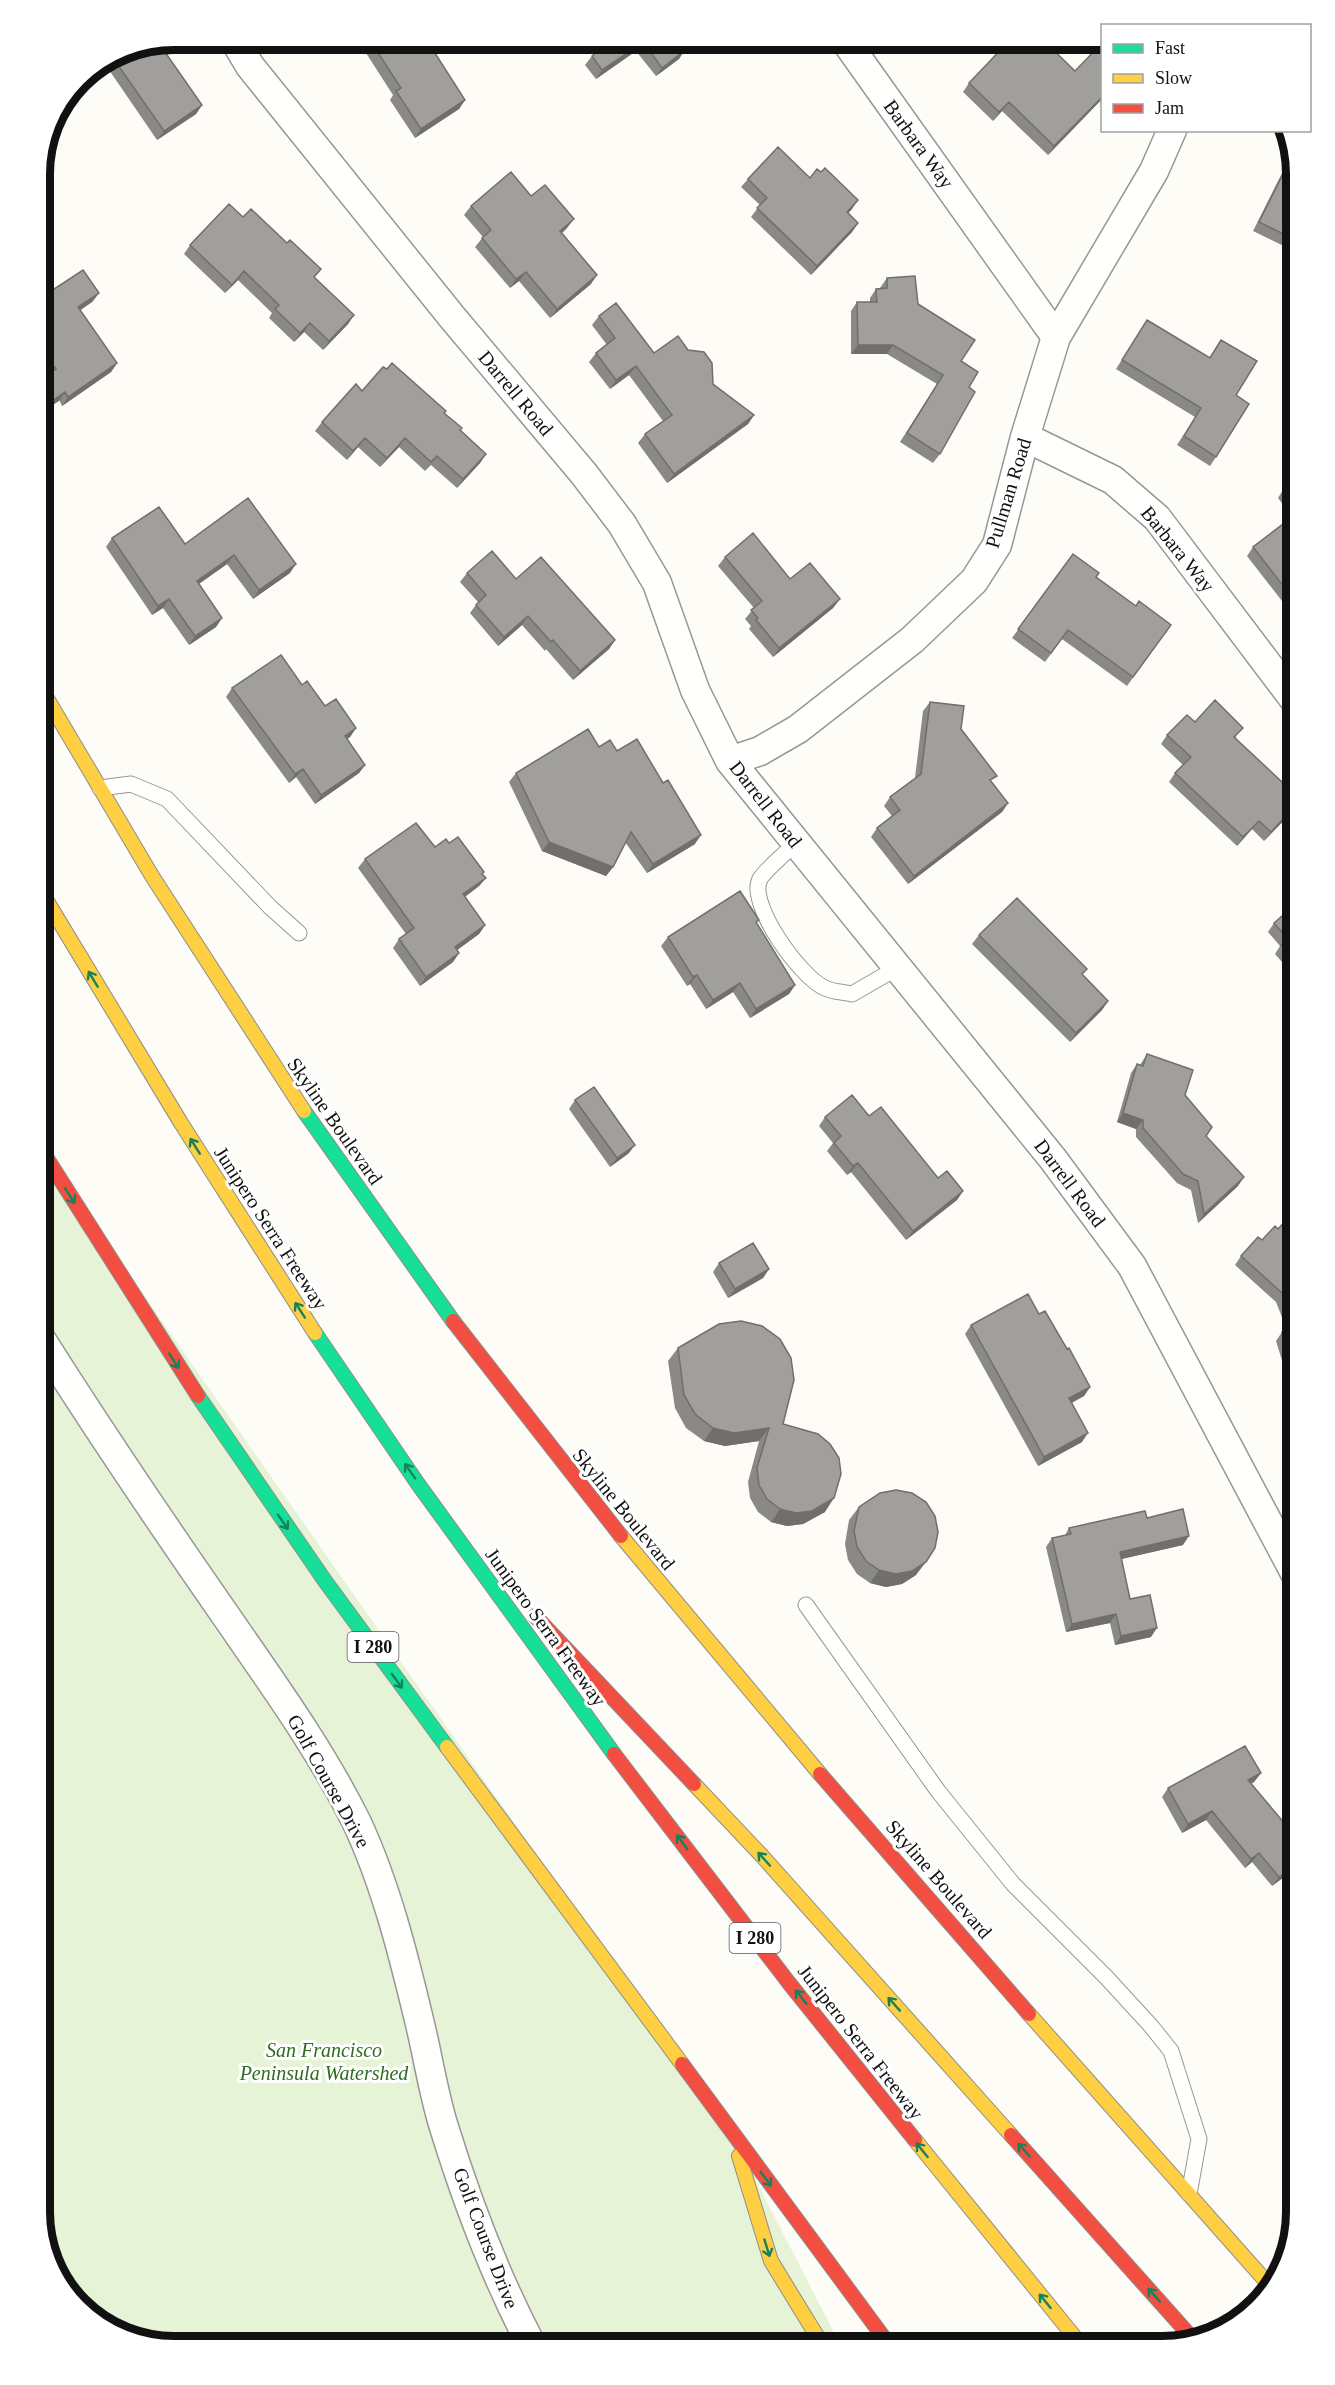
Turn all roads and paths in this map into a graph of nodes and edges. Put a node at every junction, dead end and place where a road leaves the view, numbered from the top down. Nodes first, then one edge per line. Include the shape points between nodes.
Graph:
1 (241, 50) edge
2 (852, 50) edge
3 (1171, 132) edge
4 (1056, 337) junction
5 (1025, 437) junction
6 (1286, 689) edge
7 (50, 704) edge
8 (730, 761) junction
9 (100, 788) junction
10 (796, 843) junction
11 (50, 906) edge
12 (299, 933) dead end
13 (897, 968) junction
14 (50, 1163) edge
15 (50, 1354) edge
16 (444, 1519) junction
17 (1286, 1556) edge
18 (806, 1605) dead end
19 (731, 2132) junction
20 (1189, 2194) junction
21 (1265, 2280) edge
22 (1187, 2333) edge
23 (527, 2335) edge
24 (817, 2336) edge
25 (882, 2336) edge
26 (1074, 2336) edge

1 - 8 street, Darrell Road via 622,524 657,583 695,690
2 - 4 street, Barbara Way
3 - 4 street, Pullman Road via 1154,171
4 - 5 street, Pullman Road
5 - 6 street, Barbara Way via 1113,480 1157,518
5 - 8 street, Pullman Road via 997,545 974,581 912,640 798,729 760,751
7 - 9 main road, Skyline Boulevard
8 - 10 street, Darrell Road
9 - 12 lane via 131,784 168,799
9 - 20 main road, Skyline Boulevard via 265,1054 448,1316 527,1419 692,1625
10 - 13 street, Darrell Road
10 - 13 lane via 761,878 757,890 766,919 801,971 824,988 852,994
16 -> 11 main road, Junipero Serra Freeway / I 280 via 250,1233
13 - 17 street, Darrell Road via 1053,1159 1132,1266
14 -> 19 main road, I 280 via 182,1373 325,1581
15 - 23 street, Golf Course Drive via 105,1441 286,1705 356,1823 384,1893 443,2122 477,2221
22 -> 16 main road via 763,1857
26 -> 16 main road, Junipero Serra Freeway / I 280 via 720,1893
18 - 20 lane via 938,1791 1013,1884 1106,1977 1171,2051 1199,2139
19 -> 24 main road via 771,2261
19 -> 25 main road, I 280
20 - 21 main road, Skyline Boulevard

